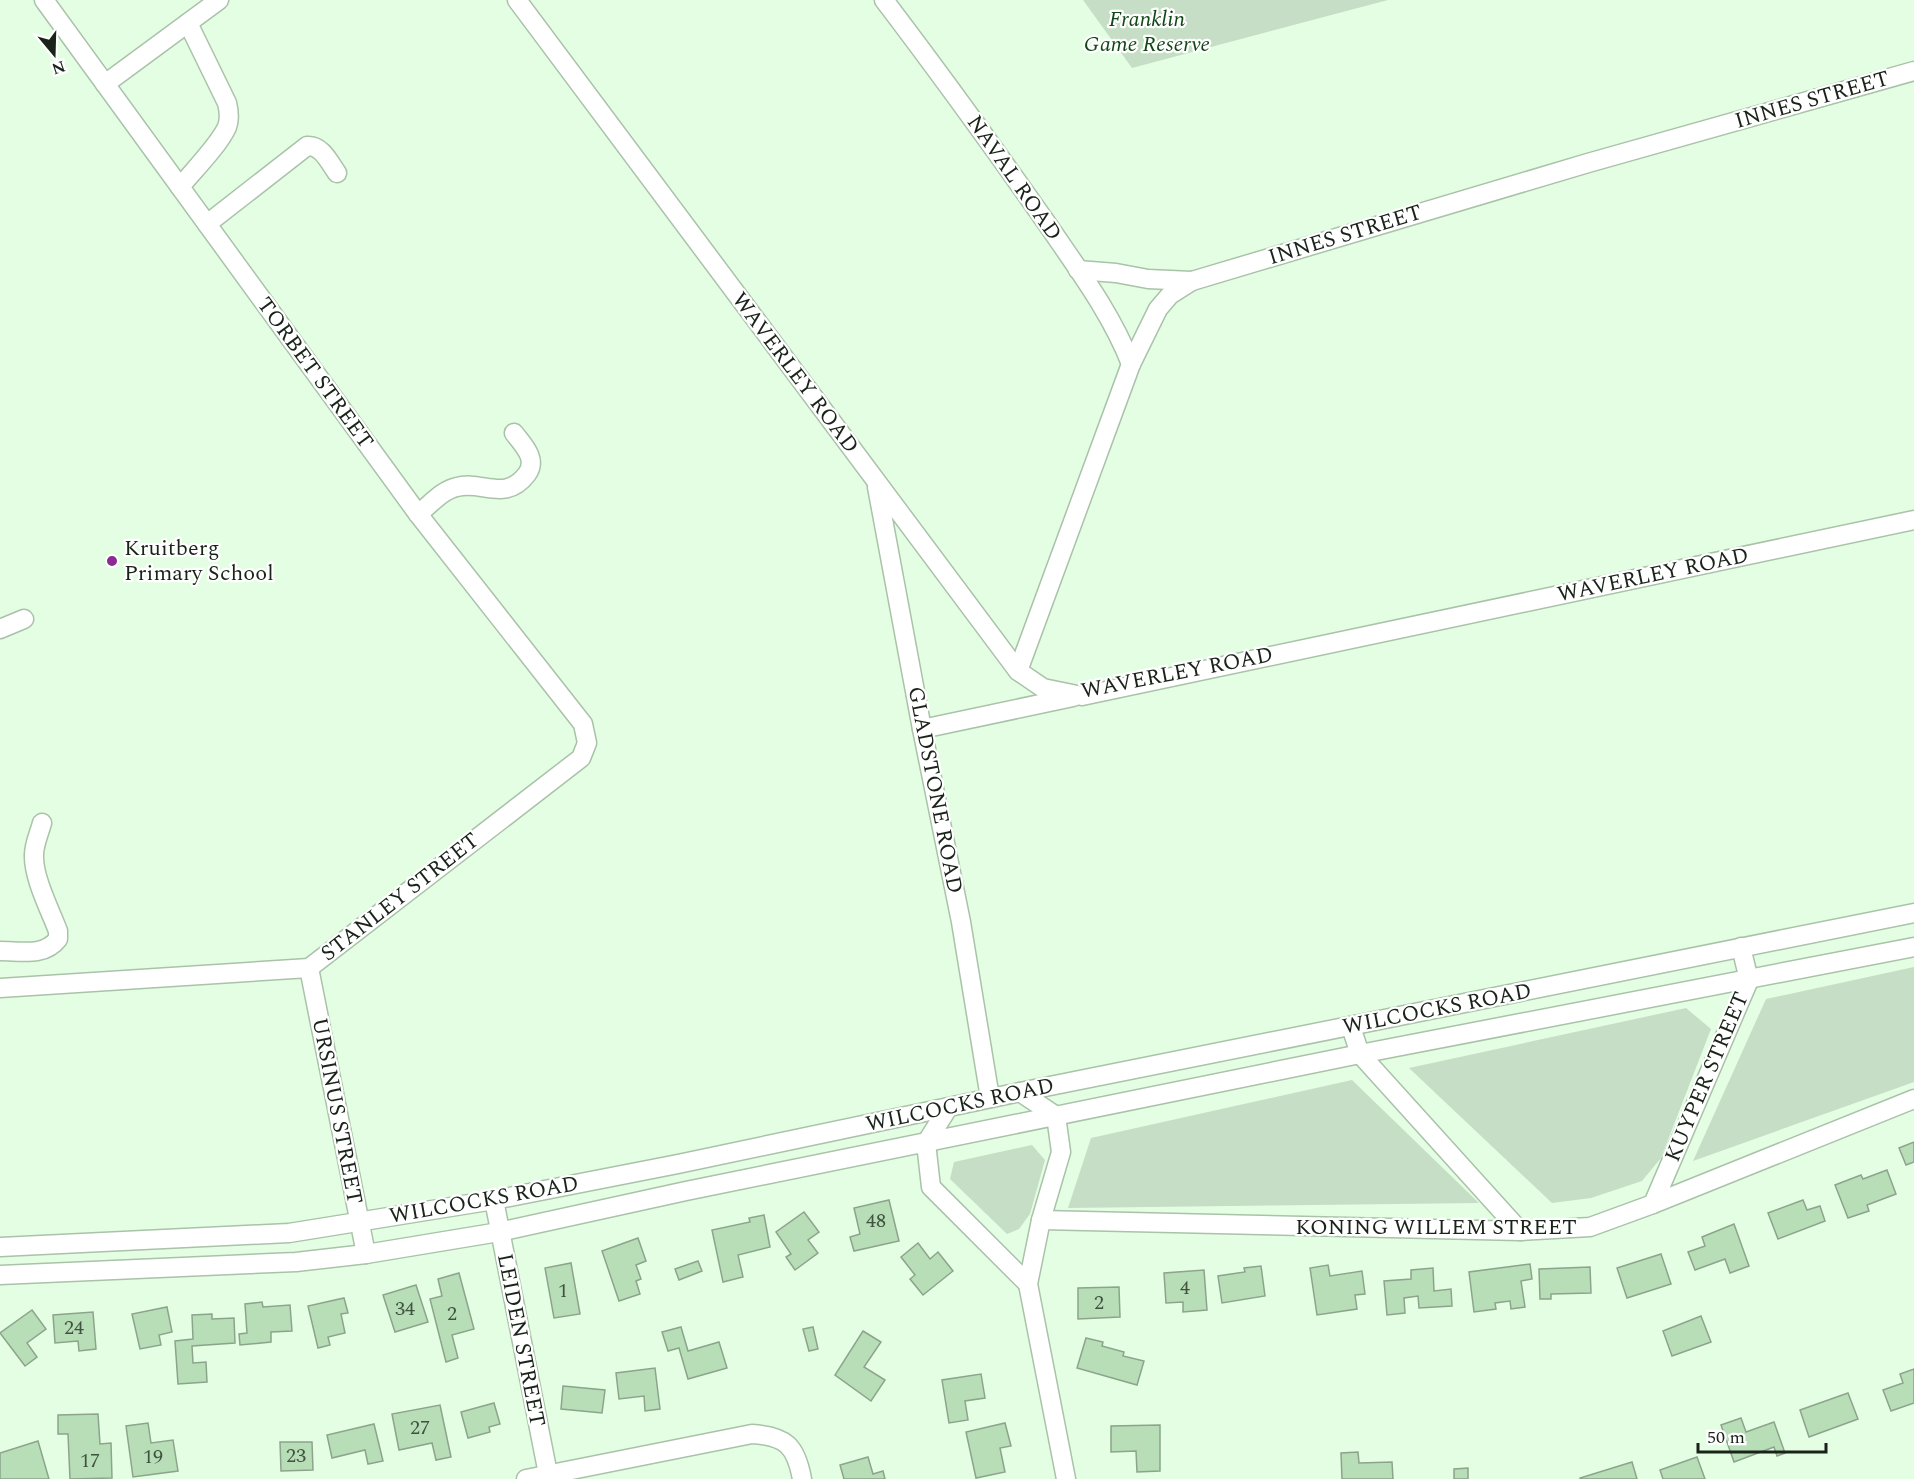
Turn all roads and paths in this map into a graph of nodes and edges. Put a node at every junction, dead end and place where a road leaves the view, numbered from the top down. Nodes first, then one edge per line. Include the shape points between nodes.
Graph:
1 (44, 0) edge
2 (219, 0) edge
3 (516, 0) edge
4 (884, 0) edge
5 (188, 23) junction
6 (1914, 71) edge
7 (105, 84) junction
8 (337, 173) dead end
9 (180, 187) junction
10 (207, 224) junction
11 (1078, 270) junction
12 (1192, 281) junction
13 (1131, 364) junction
14 (514, 433) dead end
15 (876, 482) junction
16 (418, 514) junction
17 (1914, 520) edge
18 (24, 619) dead end
19 (0, 628) edge
20 (1018, 671) junction
21 (1082, 696) junction
22 (922, 729) junction
23 (587, 743) joint
24 (42, 823) dead end
25 (1914, 913) edge
26 (1741, 947) junction
27 (1914, 947) edge
28 (0, 951) edge
29 (309, 968) junction
30 (1749, 980) junction
31 (0, 988) edge
32 (1351, 1027) junction
33 (1360, 1054) junction
34 (1020, 1092) junction
35 (990, 1098) junction
36 (1914, 1099) edge
37 (948, 1108) junction
38 (1056, 1116) junction
39 (926, 1143) junction
40 (678, 1164) junction
41 (686, 1191) junction
42 (494, 1200) junction
43 (1653, 1204) junction
44 (1041, 1220) junction
45 (359, 1222) junction
46 (500, 1232) junction
47 (1520, 1232) junction
48 (31, 1246) junction
49 (0, 1247) edge
50 (366, 1254) junction
51 (32, 1274) junction
52 (0, 1275) edge
53 (1028, 1284) junction
54 (549, 1477) edge
55 (526, 1479) edge
56 (802, 1479) edge
57 (1066, 1479) edge

1 - 7 street, TORBET STREET
2 - 5 street
3 - 15 street, WAVERLEY ROAD
4 - 11 street, NAVAL ROAD via 994,147
5 - 7 street
5 - 9 street via 229,113 219,139
6 - 12 street, INNES STREET
7 - 9 street, TORBET STREET
8 - 10 street via 320,149 307,146
9 - 10 street, TORBET STREET
10 - 16 street, TORBET STREET
11 - 12 street
11 - 13 street, NAVAL ROAD via 1105,310
12 - 13 street, INNES STREET via 1170,295 1158,309
13 - 20 street, INNES STREET
14 - 16 street via 531,460 525,477 502,489 456,487
15 - 20 street, WAVERLEY ROAD
15 - 22 street, GLADSTONE ROAD
16 - 23 street, TORBET STREET via 583,724
17 - 21 street, WAVERLEY ROAD
18 - 19 street
20 - 21 street, WAVERLEY ROAD via 1042,688
21 - 22 street
22 - 35 street, GLADSTONE ROAD via 961,922
23 - 29 street, STANLEY STREET via 581,758
24 - 28 street via 35,844 36,872 58,939 46,950
25 - 26 street, WILCOCKS ROAD
26 - 30 street, KUYPER STREET
26 - 32 street, WILCOCKS ROAD
27 - 30 street, WILCOCKS ROAD
29 - 31 street, STANLEY STREET
29 - 45 street, URSINUS STREET
30 - 33 street, WILCOCKS ROAD
30 - 43 street, KUYPER STREET
32 - 33 street
32 - 34 street, WILCOCKS ROAD
33 - 38 street, WILCOCKS ROAD
33 - 47 street
34 - 35 street, WILCOCKS ROAD
34 - 38 street
35 - 37 street, WILCOCKS ROAD
36 - 43 street, KONING WILLEM STREET
37 - 39 street
37 - 40 street, WILCOCKS ROAD
38 - 39 street, WILCOCKS ROAD
38 - 44 street via 1061,1152
39 - 41 street, WILCOCKS ROAD
39 - 53 street via 931,1187
40 - 41 street
40 - 42 street, WILCOCKS ROAD
41 - 46 street, WILCOCKS ROAD
42 - 45 street, WILCOCKS ROAD
42 - 46 street, LEIDEN STREET
43 - 47 street, KONING WILLEM STREET via 1590,1227
44 - 47 street, KONING WILLEM STREET
44 - 53 street
45 - 48 street, WILCOCKS ROAD via 289,1233
45 - 50 street, URSINUS STREET
46 - 50 street, WILCOCKS ROAD
46 - 54 street, LEIDEN STREET
48 - 49 street, WILCOCKS ROAD
48 - 51 street
50 - 51 street, WILCOCKS ROAD via 296,1262
51 - 52 street, WILCOCKS ROAD
53 - 57 street
54 - 55 street
54 - 56 street via 752,1434 782,1439 796,1455

